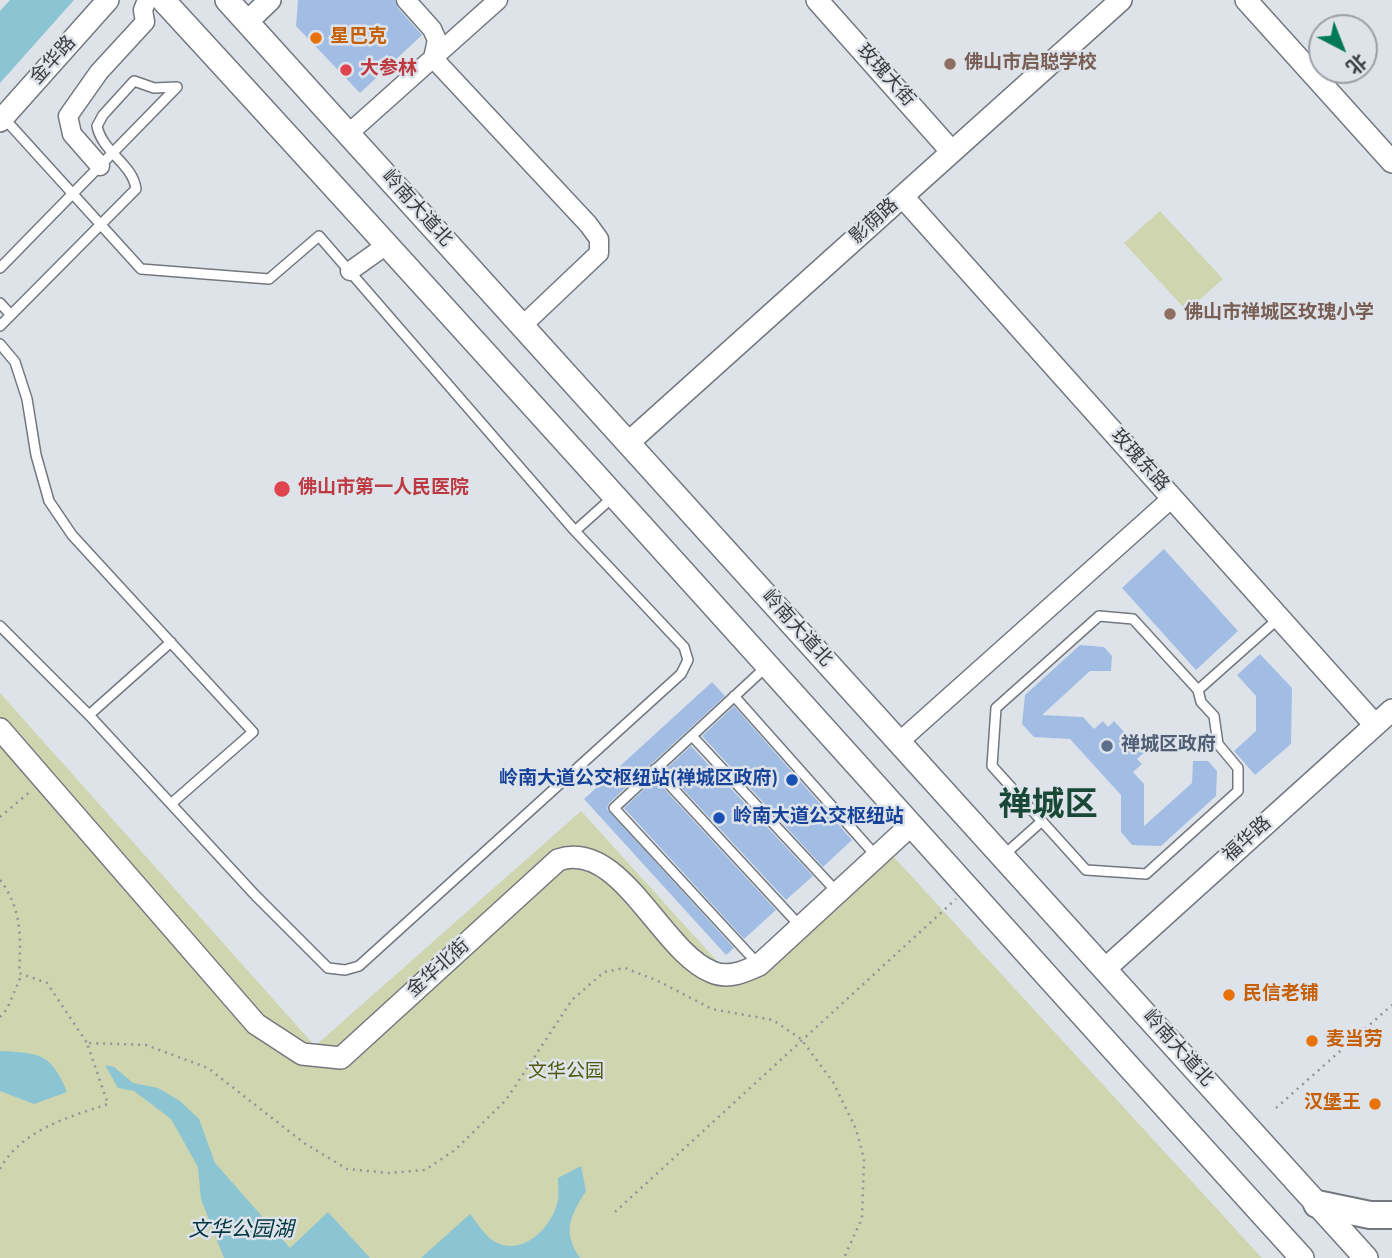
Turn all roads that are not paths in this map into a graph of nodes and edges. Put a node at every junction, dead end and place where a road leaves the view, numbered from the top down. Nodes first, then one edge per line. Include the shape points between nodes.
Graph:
1 (108, 0) edge
2 (147, 0) edge
3 (163, 0) edge
4 (227, 0) edge
5 (270, 0) edge
6 (405, 0) edge
7 (498, 0) edge
8 (817, 0) edge
9 (1121, 0) edge
10 (1246, 0) edge
11 (247, 22) junction
12 (433, 58) junction
13 (2, 119) edge
14 (348, 134) junction
15 (952, 152) junction
16 (106, 160) junction
17 (1392, 162) edge
18 (73, 194) junction
19 (903, 197) junction
20 (101, 224) junction
21 (388, 244) junction
22 (0, 268) edge
23 (350, 271) junction
24 (0, 303) edge
25 (11, 315) junction
26 (0, 326) edge
27 (522, 326) junction
28 (0, 344) edge
29 (628, 443) junction
30 (614, 496) junction
31 (1172, 498) junction
32 (575, 531) junction
33 (1279, 618) junction
34 (0, 626) edge
35 (171, 642) junction
36 (767, 666) junction
37 (1198, 690) junction
38 (734, 696) junction
39 (1392, 710) edge
40 (89, 715) junction
41 (1375, 725) junction
42 (0, 729) edge
43 (692, 736) junction
44 (899, 742) junction
45 (655, 769) junction
46 (172, 803) junction
47 (1042, 821) junction
48 (910, 826) junction
49 (1002, 856) junction
50 (877, 857) junction
51 (838, 893) junction
52 (801, 927) junction
53 (759, 965) junction
54 (1105, 970) junction
55 (1317, 1204) junction
56 (1392, 1215) edge
57 (1302, 1258) edge
58 (1366, 1258) edge

1 - 13 street, 金华路
2 - 16 street via 145,22 99,72 68,116 72,134
3 - 21 main road
4 - 11 main road, 岭南大道北
5 - 11 street
6 - 12 street via 432,29 437,40
7 - 12 street
8 - 15 street, 玫瑰大街
9 - 15 street, 影荫路
10 - 17 street
11 - 14 main road, 岭南大道北
12 - 14 street
12 - 27 street via 599,239 599,253
13 - 18 lane
14 - 27 main road, 岭南大道北
15 - 19 street, 影荫路
16 - 16 lane via 97,126 134,81 154,88 177,87
16 - 18 lane
16 - 20 lane via 135,178 136,189
18 - 20 lane
18 - 22 lane
19 - 29 street, 影荫路
19 - 31 street, 玫瑰东路
20 - 23 lane via 141,269 269,279 319,236
20 - 25 lane
21 - 23 street
21 - 30 main road
23 - 32 lane
24 - 25 lane
25 - 26 lane
27 - 29 main road, 岭南大道北
28 - 35 lane via 15,362 27,399 49,501 72,534
29 - 44 main road, 岭南大道北
30 - 32 lane
30 - 36 main road
31 - 33 street, 玫瑰东路
31 - 44 street
32 - 46 lane via 684,647 688,660 681,674 359,966 328,968
33 - 37 lane
33 - 41 street, 玫瑰东路
34 - 40 lane
35 - 40 lane
35 - 46 lane via 253,732
36 - 38 lane
36 - 48 main road
37 - 47 lane via 1201,702 1214,716 1218,744 1238,768 1238,791 1146,874 1086,870
37 - 47 lane via 1133,619 1099,616 996,708 992,766
38 - 43 lane
38 - 50 lane
39 - 41 street, 福华路
40 - 46 lane
41 - 54 street, 福华路
42 - 53 street, 金华北街 via 256,1024 302,1054 341,1058 558,860 571,855 598,862 613,874 687,955 713,973 741,973
43 - 45 lane
43 - 51 lane
44 - 49 main road, 岭南大道北
45 - 52 lane
45 - 53 lane via 614,808
47 - 49 lane
48 - 50 street, 金华北街
48 - 57 main road
49 - 54 main road, 岭南大道北
50 - 51 street, 金华北街
51 - 52 street, 金华北街
52 - 53 street, 金华北街
54 - 55 main road, 岭南大道北
55 - 56 main road
55 - 58 main road, 岭南大道北

